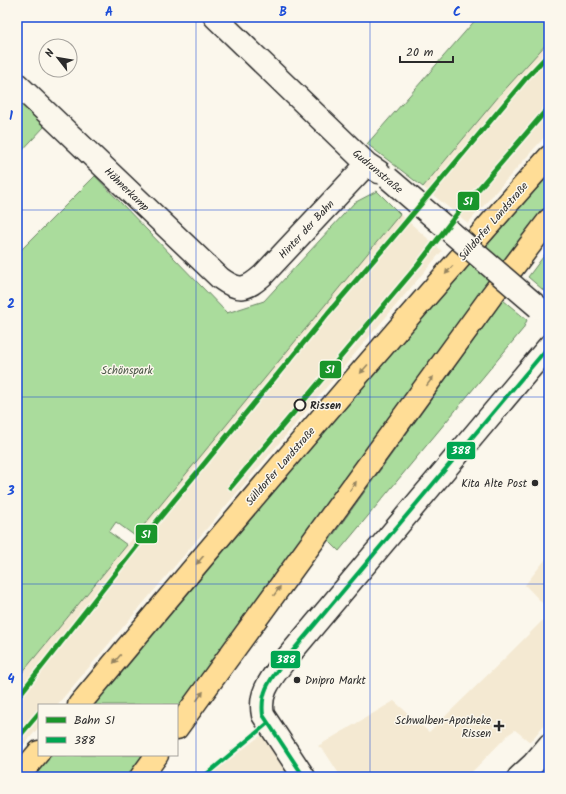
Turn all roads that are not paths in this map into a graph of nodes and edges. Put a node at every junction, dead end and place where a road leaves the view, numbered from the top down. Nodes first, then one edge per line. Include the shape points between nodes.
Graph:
1 (215, 17) edge
2 (17, 84) edge
3 (549, 157) edge
4 (367, 164) junction
5 (549, 220) edge
6 (241, 288) joint
7 (544, 311) edge
8 (549, 346) edge
9 (80, 704) edge
10 (178, 727) edge
11 (549, 745) edge
12 (38, 753) edge
13 (156, 756) edge
14 (18, 777) edge
15 (141, 777) edge
16 (304, 777) edge
17 (519, 777) edge

1 - 4 street, Gudrunstraße
2 - 6 street, Höhnerkamp via 220,278 230,285
3 -> 9 highway, Sülldorfer Landstraße via 225,530
4 - 6 street, Hinter der Bahn via 263,275 245,288
4 - 7 street, Gudrunstraße, bridge via 388,178
10 -> 5 highway
8 - 16 street via 285,660 266,686 262,697 263,715
11 - 17 street
12 - 14 highway
13 - 15 highway

